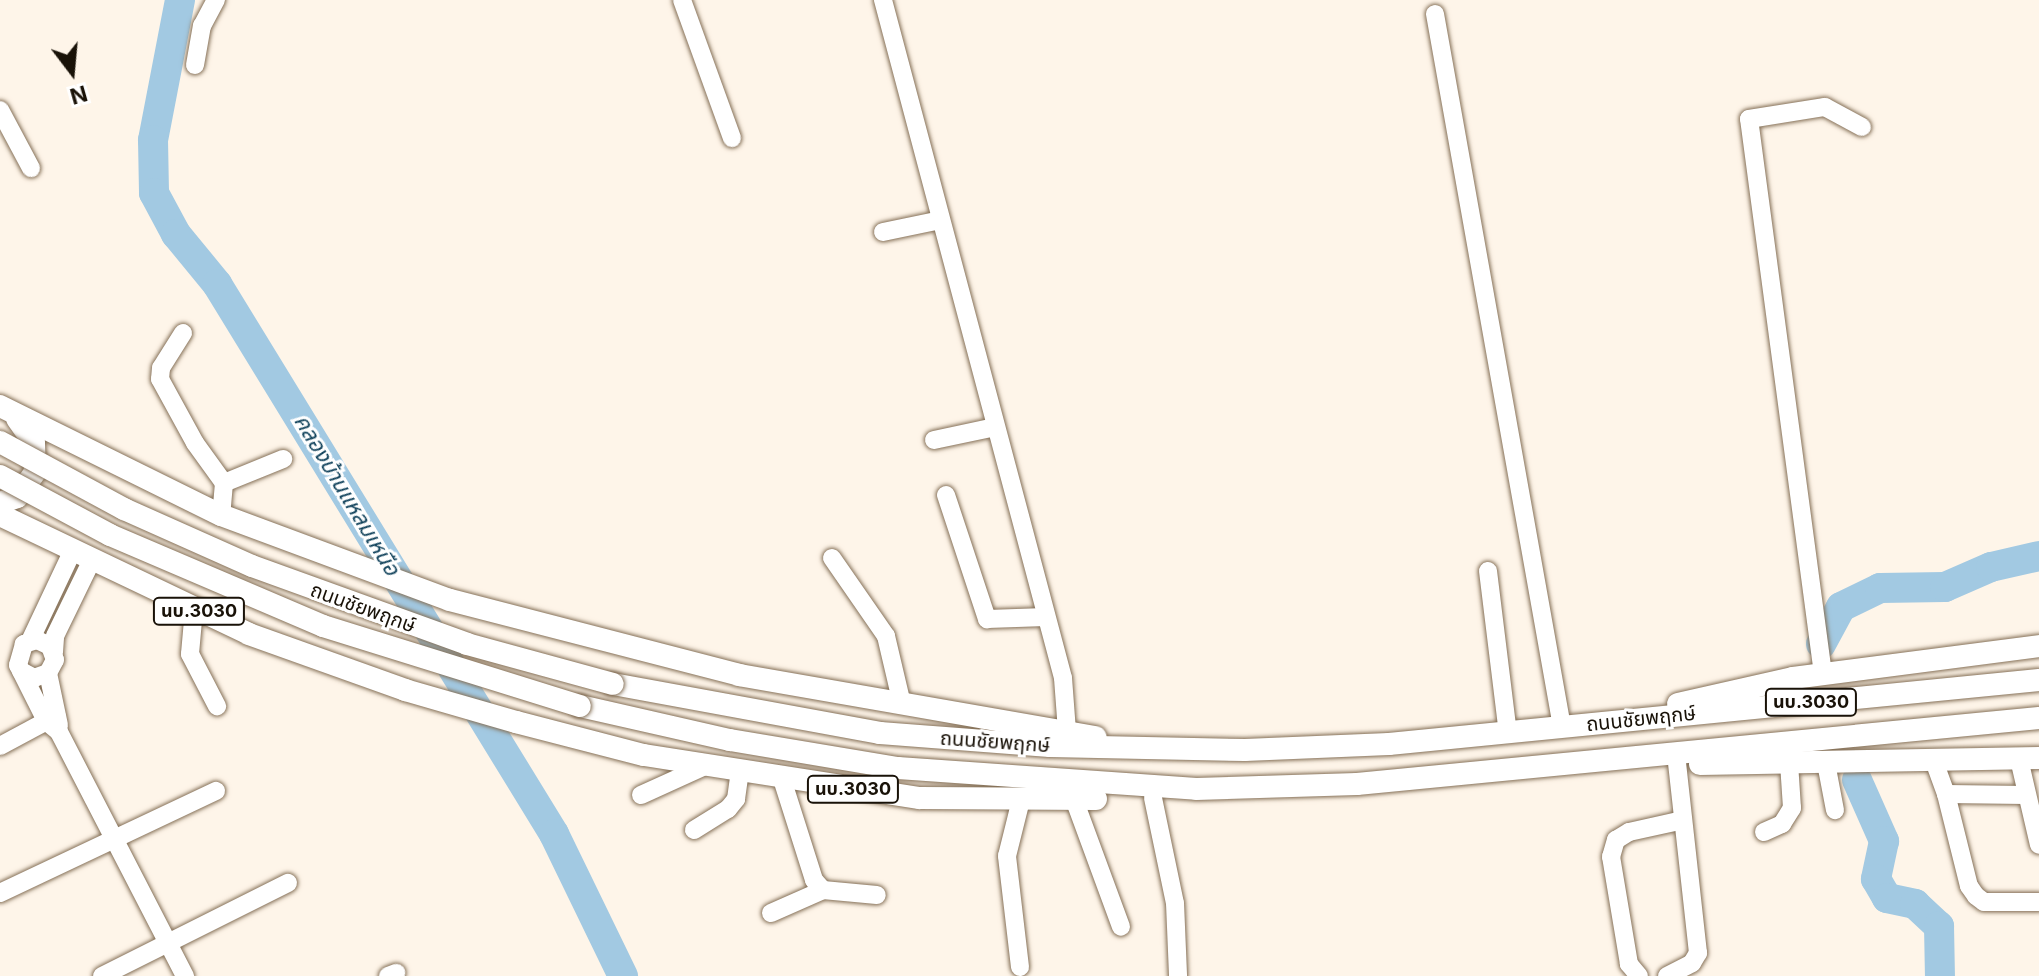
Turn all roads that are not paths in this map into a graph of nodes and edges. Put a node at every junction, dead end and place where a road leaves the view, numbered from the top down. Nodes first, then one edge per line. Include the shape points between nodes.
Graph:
1 (216, 0) edge
2 (682, 0) edge
3 (883, 0) edge
4 (1435, 14) dead end
5 (195, 65) dead end
6 (0, 110) edge
7 (1862, 127) dead end
8 (732, 138) dead end
9 (31, 168) dead end
10 (941, 220) junction
11 (883, 232) dead end
12 (183, 333) dead end
13 (0, 406) edge
14 (995, 427) junction
15 (934, 440) dead end
16 (0, 442) edge
17 (283, 459) dead end
18 (0, 476) edge
19 (224, 483) junction
20 (946, 495) dead end
21 (0, 503) edge
22 (0, 515) edge
23 (221, 515) junction
24 (81, 557) junction
25 (832, 558) dead end
26 (1488, 571) dead end
27 (194, 609) junction
28 (1046, 617) junction
29 (30, 641) junction
30 (2039, 646) edge
31 (54, 652) junction
32 (21, 671) junction
33 (48, 673) junction
34 (1823, 674) junction
35 (2039, 680) edge
36 (905, 704) junction
37 (217, 706) dead end
38 (2039, 718) edge
39 (55, 723) junction
40 (1573, 726) junction
41 (1067, 731) junction
42 (1508, 733) junction
43 (0, 746) edge
44 (1152, 749) junction
45 (2029, 758) edge
46 (1934, 761) junction
47 (1588, 762) junction
48 (1789, 763) junction
49 (1826, 763) junction
50 (1677, 764) junction
51 (705, 766) junction
52 (740, 772) junction
53 (782, 779) junction
54 (1196, 789) junction
55 (216, 791) dead end
56 (1946, 794) junction
57 (641, 795) dead end
58 (2026, 795) junction
59 (1153, 798) junction
60 (1074, 799) junction
61 (1021, 800) junction
62 (1835, 810) dead end
63 (1683, 820) junction
64 (694, 830) dead end
65 (1764, 832) dead end
66 (111, 838) junction
67 (2039, 845) edge
68 (288, 883) dead end
69 (823, 890) junction
70 (0, 893) edge
71 (877, 895) dead end
72 (2039, 902) edge
73 (771, 913) dead end
74 (1121, 927) dead end
75 (167, 943) junction
76 (1020, 967) dead end
77 (102, 976) edge
78 (185, 976) edge
79 (1178, 976) edge
80 (1639, 976) edge
81 (1667, 976) edge

1 - 5 street via 202,26
2 - 8 street
3 - 10 street
4 - 40 street
6 - 9 street
7 - 34 street via 1825,107 1749,119
10 - 11 street
10 - 14 street
12 - 19 street via 161,368 160,379
13 - 21 main road via 27,430 36,456 29,483 17,497
13 - 23 main road, ถนนชัยพฤกษ์
14 - 15 street
14 - 28 street
16 - 44 main road, ถนนชัยพฤกษ์ / นบ.3030, bridge via 124,509 266,572 467,644 613,684 880,733
17 - 19 street
18 - 54 main road, ถนนชัยพฤกษ์ / นบ.3030, bridge via 110,535 309,621 406,656 580,706 730,740 898,768
19 - 23 street
20 - 28 street via 987,619
22 - 24 main road, ถนนชัยพฤกษ์ / นบ.3030
23 - 36 main road, ถนนชัยพฤกษ์ via 438,595 576,636 739,675
24 - 27 main road, ถนนชัยพฤกษ์ / นบ.3030
24 - 29 street
24 - 31 street
25 - 36 street via 886,636
26 - 42 street
27 - 37 street via 190,654
27 - 51 main road, ถนนชัยพฤกษ์ / นบ.3030 via 405,690
28 - 41 street via 1063,678
29 - 31 street via 44,641
29 - 32 street via 19,650
30 - 34 main road
31 - 33 street
32 - 33 street via 34,678
32 - 39 street
33 - 39 street
34 - 40 main road
35 - 40 main road, ถนนชัยพฤกษ์ / นบ.3030
36 - 41 main road, ถนนชัยพฤกษ์
38 - 47 main road, ถนนชัยพฤกษ์ / นบ.3030
39 - 43 street
39 - 66 street
40 - 42 main road, ถนนชัยพฤกษ์ / นบ.3030
41 - 44 main road, ถนนชัยพฤกษ์
42 - 44 main road, ถนนชัยพฤกษ์ / นบ.3030 via 1313,748
45 - 46 main road
45 - 58 street
46 - 49 main road
46 - 56 street
47 - 50 main road
47 - 54 main road, ถนนชัยพฤกษ์ / นบ.3030 via 1357,784
48 - 49 main road
48 - 50 main road
48 - 65 street via 1792,808 1782,824
49 - 62 street
50 - 63 street
51 - 52 main road, ถนนชัยพฤกษ์ / นบ.3030
51 - 57 street
52 - 53 main road, ถนนชัยพฤกษ์ / นบ.3030
52 - 64 street via 736,799
53 - 61 main road, ถนนชัยพฤกษ์ / นบ.3030 via 920,798
53 - 69 street via 802,850
54 - 59 main road, ถนนชัยพฤกษ์ / นบ.3030
55 - 66 street
56 - 58 street
56 - 72 street via 1976,896 1984,902
58 - 67 street
59 - 60 main road, ถนนชัยพฤกษ์ / นบ.3030
59 - 79 street via 1175,903
60 - 61 main road, ถนนชัยพฤกษ์ / นบ.3030
60 - 74 street
61 - 76 street via 1007,856
63 - 80 street via 1629,832 1616,840 1611,857 1629,964
63 - 81 street via 1698,953 1692,963
66 - 70 street
66 - 75 street
68 - 75 street
69 - 71 street
69 - 73 street
75 - 77 street
75 - 78 street

